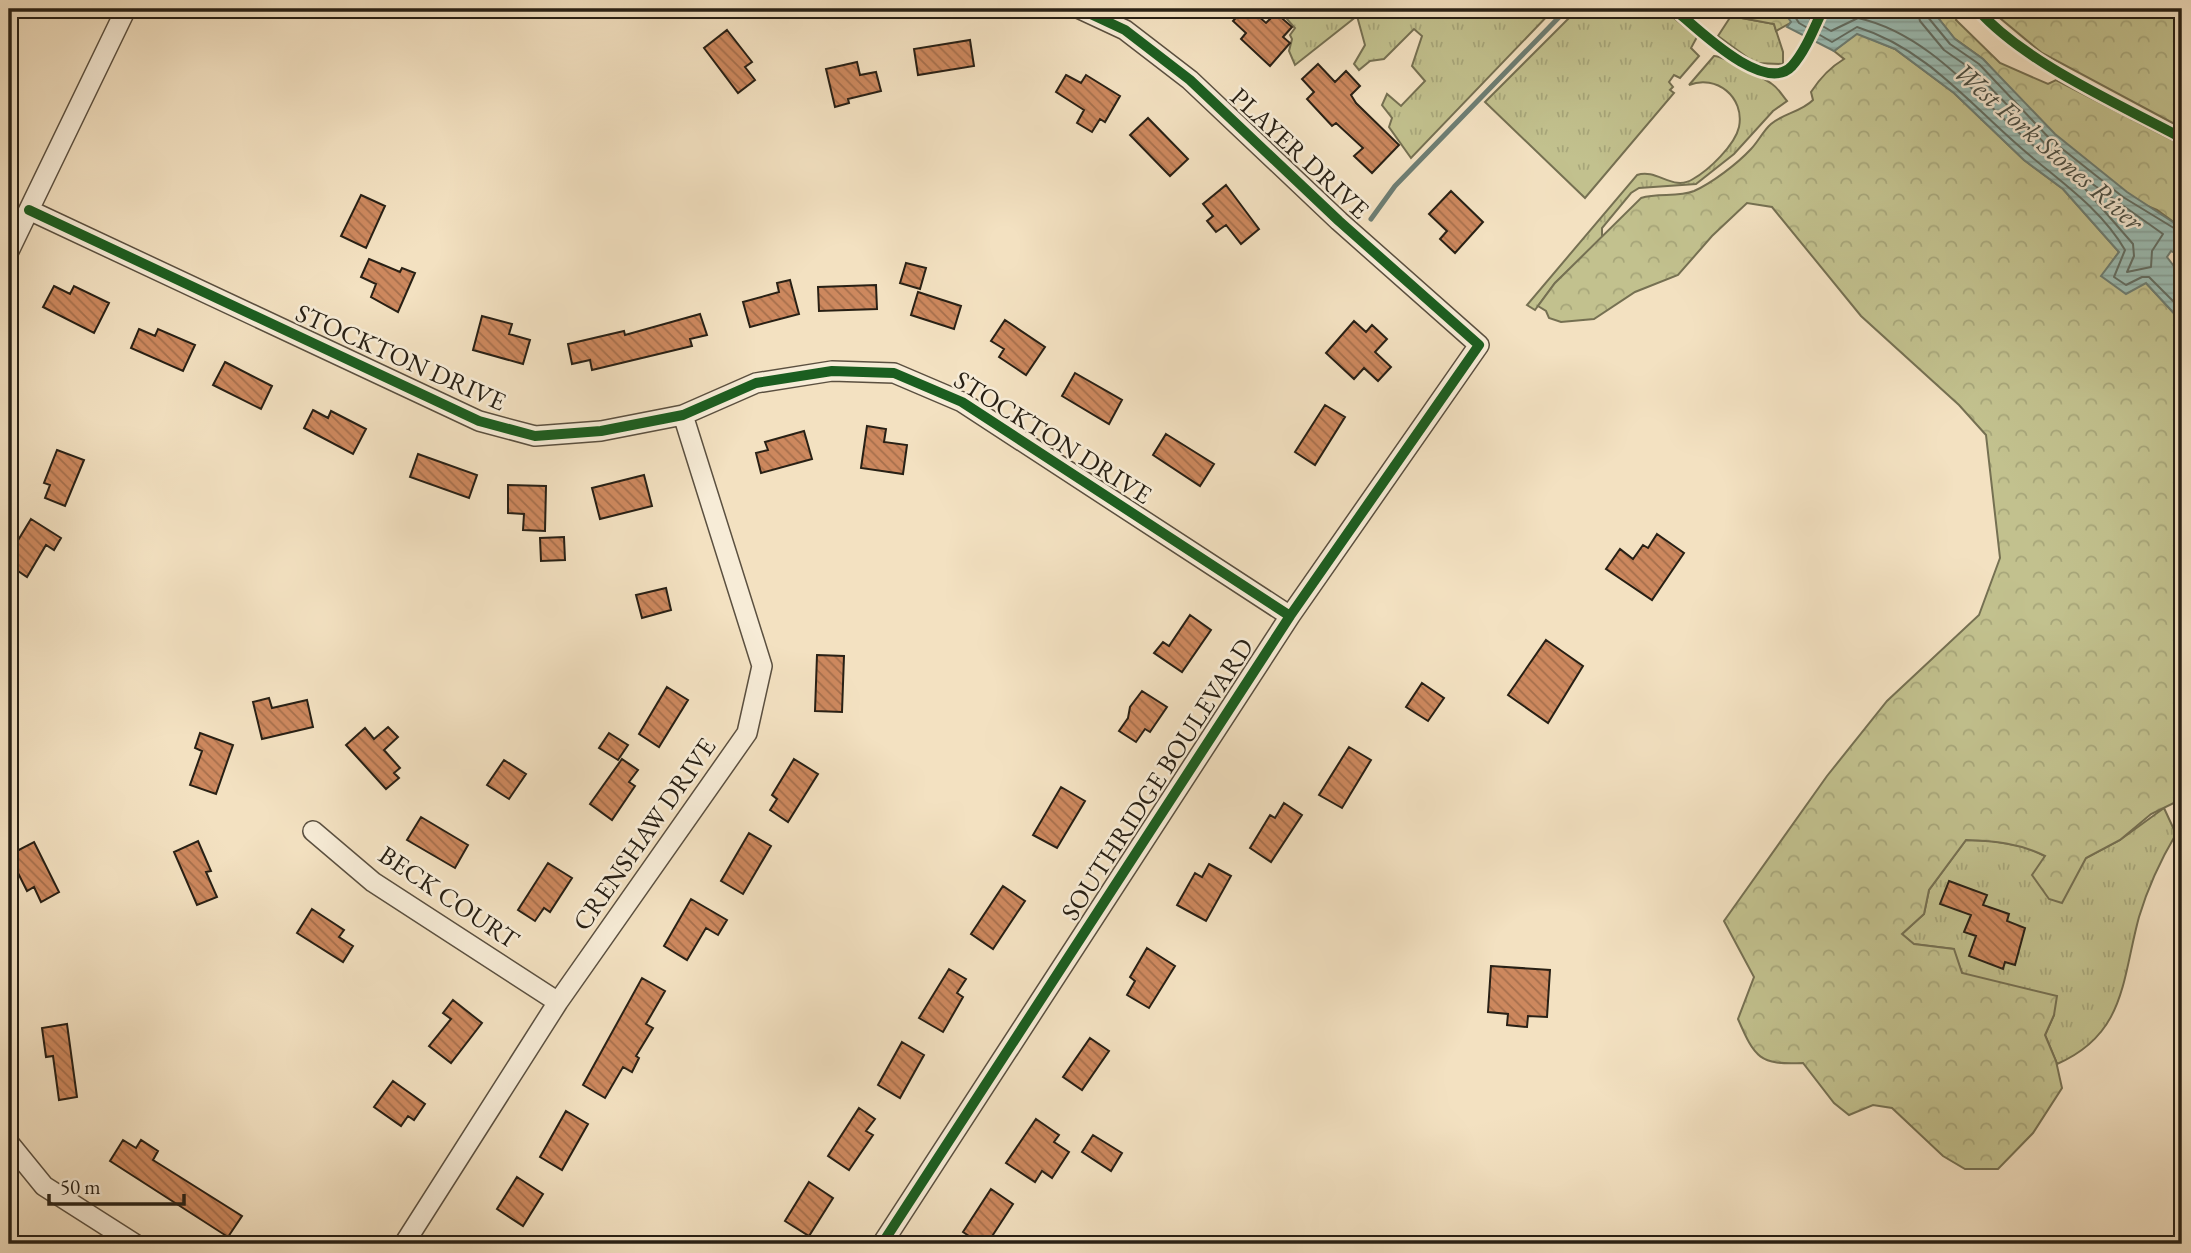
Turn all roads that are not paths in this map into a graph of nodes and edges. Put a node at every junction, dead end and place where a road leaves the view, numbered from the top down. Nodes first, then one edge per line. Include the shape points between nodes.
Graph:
1 (126, 9) edge
2 (1080, 9) edge
3 (29, 210) junction
4 (9, 251) edge
5 (1479, 345) joint
6 (683, 415) junction
7 (1290, 616) junction
8 (313, 831) dead end
9 (558, 1002) junction
10 (9, 1143) edge
11 (135, 1244) edge
12 (404, 1244) edge
13 (882, 1244) edge

1 - 3 street
2 - 5 street, PLAYER DRIVE via 1125,30 1190,80
3 - 4 street
3 - 6 street, STOCKTON DRIVE via 479,421 535,436
5 - 7 street, SOUTHRIDGE BOULEVARD
6 - 7 street, STOCKTON DRIVE via 756,383 832,371 894,373 961,402
6 - 9 street, CRENSHAW DRIVE via 762,666 747,733
7 - 13 street, SOUTHRIDGE BOULEVARD
8 - 9 street, BECK COURT via 373,882
9 - 12 street, CRENSHAW DRIVE
10 - 11 street via 44,1186

